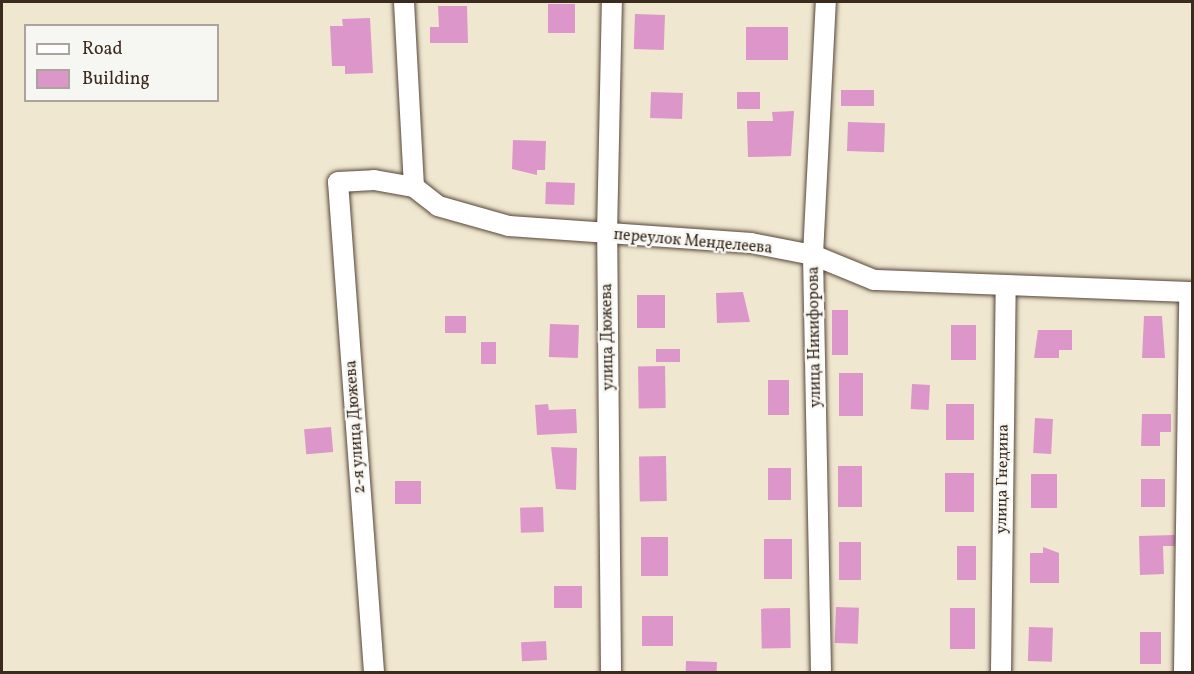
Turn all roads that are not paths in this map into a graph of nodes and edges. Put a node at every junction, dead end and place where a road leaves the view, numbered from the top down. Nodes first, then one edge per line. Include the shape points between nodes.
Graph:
1 (404, 2) edge
2 (612, 2) edge
3 (826, 2) edge
4 (414, 187) junction
5 (607, 235) junction
6 (813, 255) junction
7 (1006, 285) junction
8 (1191, 292) edge
9 (374, 672) edge
10 (611, 672) edge
11 (821, 672) edge
12 (1001, 672) edge
13 (1184, 672) edge

1 - 4 street
2 - 5 street, улица Дюжева
3 - 6 street, улица Никифорова
4 - 5 street, переулок Менделеева via 438,206 509,226 581,227
4 - 9 street, 2-я улица Дюжева via 374,180 339,182
5 - 6 street, переулок Менделеева via 751,243
5 - 10 street, улица Дюжева
6 - 7 street, переулок Менделеева via 874,280
6 - 11 street, улица Никифорова
7 - 8 street, переулок Менделеева
7 - 12 street, улица Гнедина
8 - 13 street

